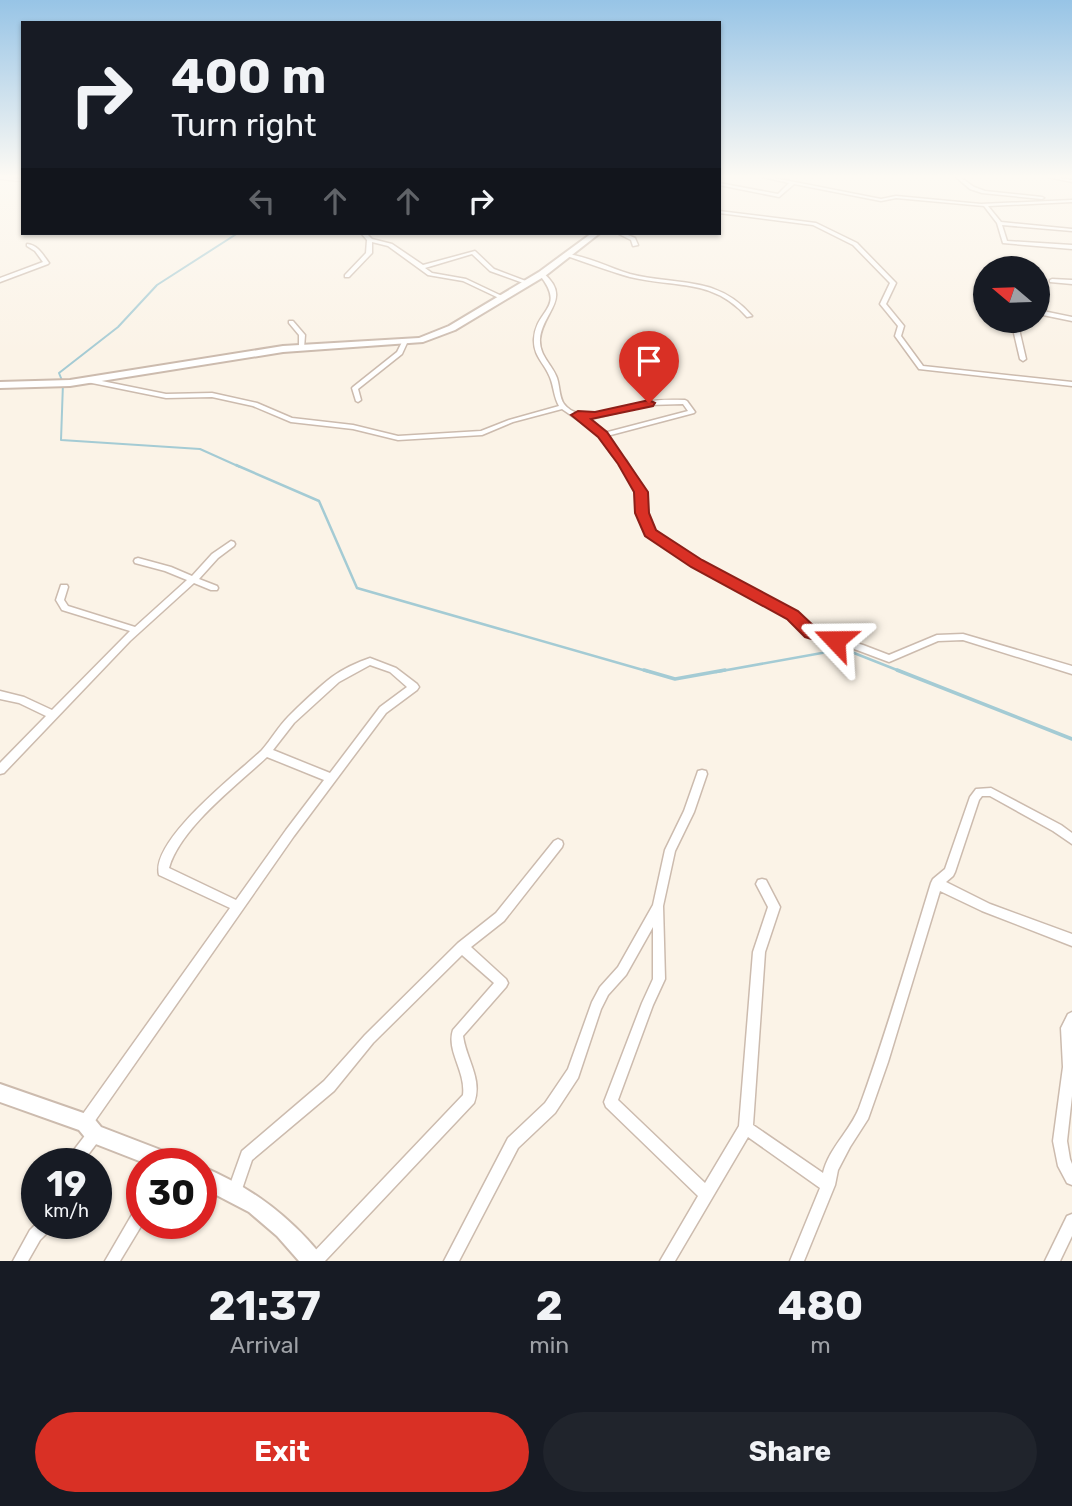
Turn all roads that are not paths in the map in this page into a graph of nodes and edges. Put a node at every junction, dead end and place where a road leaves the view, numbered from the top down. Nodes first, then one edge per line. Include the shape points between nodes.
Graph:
1 (366, 236) edge
2 (593, 236) edge
3 (625, 236) edge
4 (838, 236) edge
5 (1003, 236) edge
6 (370, 240) junction
7 (29, 245) dead end
8 (635, 245) dead end
9 (1072, 247) edge
10 (569, 256) junction
11 (419, 266) junction
12 (542, 274) junction
13 (347, 275) dead end
14 (0, 280) edge
15 (1052, 281) dead end
16 (1072, 282) edge
17 (528, 283) junction
18 (503, 298) junction
19 (1050, 314) edge
20 (749, 316) dead end
21 (1072, 319) edge
22 (291, 322) dead end
23 (1017, 333) edge
24 (404, 343) junction
25 (302, 347) junction
26 (1023, 359) dead end
27 (88, 380) junction
28 (1072, 384) edge
29 (0, 385) edge
30 (358, 400) dead end
31 (563, 407) junction
32 (578, 415) junction
33 (603, 435) junction
34 (231, 544) dead end
35 (138, 561) dead end
36 (192, 581) junction
37 (64, 587) dead end
38 (214, 588) dead end
39 (136, 630) junction
40 (1072, 670) edge
41 (0, 695) edge
42 (53, 715) junction
43 (265, 752) junction
44 (0, 770) edge
45 (702, 774) dead end
46 (331, 778) junction
47 (1072, 839) edge
48 (558, 844) dead end
49 (762, 884) dead end
50 (937, 884) junction
51 (658, 905) junction
52 (237, 906) junction
53 (1072, 940) edge
54 (462, 947) junction
55 (1072, 1018) edge
56 (0, 1093) edge
57 (90, 1128) junction
58 (746, 1128) junction
59 (80, 1148) edge
60 (135, 1148) edge
61 (1072, 1178) edge
62 (217, 1184) edge
63 (828, 1185) junction
64 (234, 1193) junction
65 (707, 1195) junction
66 (1072, 1222) edge
67 (126, 1237) edge
68 (33, 1239) edge
69 (20, 1261) edge
70 (111, 1261) edge
71 (314, 1261) edge
72 (451, 1261) edge
73 (667, 1261) edge
74 (797, 1261) edge
75 (1052, 1261) edge

1 - 6 street
2 - 10 street
3 - 8 street
4 - 28 street via 855,244 893,283 883,304 901,326 898,337 921,368
5 - 9 street via 1005,242
6 - 11 street via 390,245
6 - 13 street via 369,253
7 - 14 street via 46,264
10 - 12 street
10 - 20 street via 629,275 713,290 740,303
11 - 17 street via 473,252 492,270
11 - 18 street via 430,274 464,280
12 - 17 street
12 - 31 street via 555,287 555,297 539,329 537,348 555,379
15 - 16 street
17 - 18 street
18 - 24 street via 442,333
19 - 21 street
22 - 25 street via 302,335
23 - 26 street
24 - 25 street
24 - 30 street via 400,353 355,388
25 - 27 street
27 - 29 street
27 - 31 street via 166,396 212,395 255,404 291,421 353,427 398,438 482,433
31 - 32 street
32 - 33 street
32 - 33 street via 685,402 692,412
33 - 40 street via 641,492 642,513 650,533 696,564 792,615 811,633 889,659 937,638 963,637
34 - 36 street
35 - 36 street
36 - 38 street
36 - 39 street
37 - 39 street via 60,600 65,608
39 - 42 street
41 - 42 street
42 - 44 street
43 - 46 street
43 - 46 street via 291,720 336,680 370,661 393,670 414,687 383,710
43 - 52 street via 197,816 164,858 163,871
45 - 51 street via 670,850
46 - 52 street
47 - 50 street via 991,792 980,792 949,872
48 - 54 street via 500,917
49 - 58 street via 774,907 759,952
50 - 53 street
50 - 63 street via 883,1062 861,1119 831,1169
51 - 65 street via 659,979 611,1102
51 - 72 street via 622,971 596,1006 573,1073 550,1108 513,1143
52 - 57 street
54 - 64 street via 377,1030 329,1086 247,1156
54 - 71 street via 502,984 457,1034 471,1079 469,1098
55 - 61 street via 1067,1028 1069,1067 1060,1141
56 - 57 street
57 - 59 street
57 - 60 street
58 - 63 street
58 - 65 street
62 - 64 street
63 - 74 street
64 - 71 street via 256,1205
65 - 73 street
66 - 75 street
67 - 70 street
68 - 69 street

